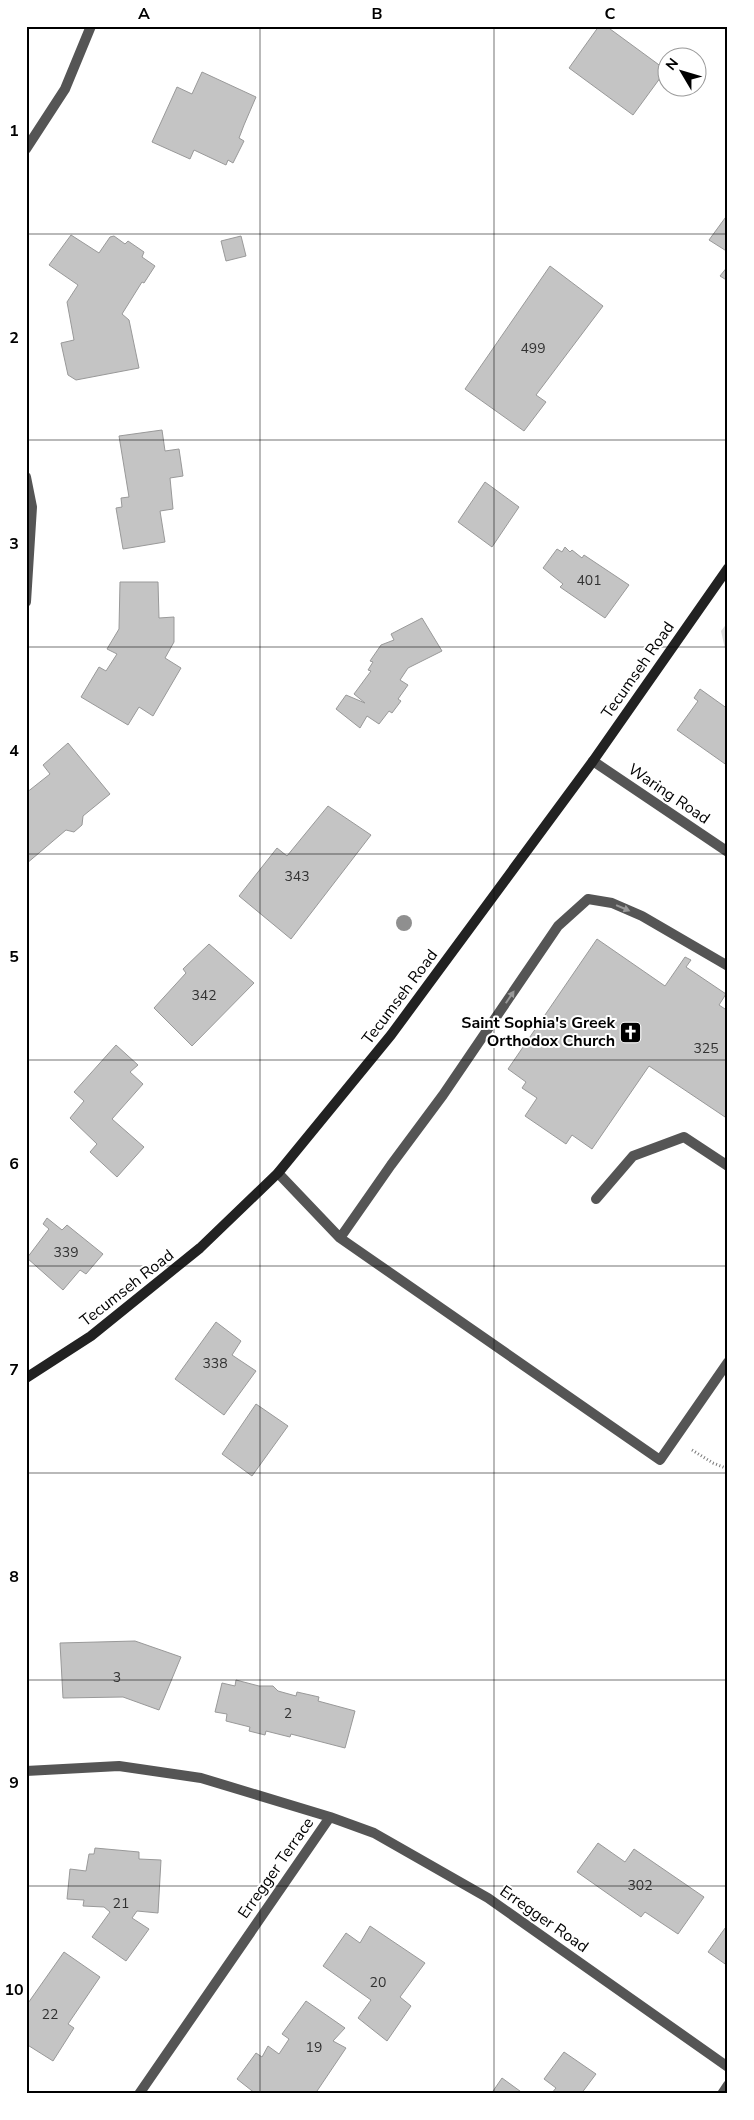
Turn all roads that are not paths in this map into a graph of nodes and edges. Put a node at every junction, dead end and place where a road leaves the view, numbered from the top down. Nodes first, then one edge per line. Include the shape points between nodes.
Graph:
1 (91, 26) edge
2 (26, 149) edge
3 (26, 477) edge
4 (728, 568) edge
5 (26, 602) edge
6 (593, 761) junction
7 (728, 852) edge
8 (728, 966) edge
9 (728, 1166) edge
10 (278, 1174) junction
11 (596, 1199) dead end
12 (340, 1238) junction
13 (728, 1362) edge
14 (26, 1378) edge
15 (26, 1770) edge
16 (330, 1816) junction
17 (728, 2067) edge
18 (728, 2085) edge
19 (139, 2094) edge
20 (722, 2094) edge

1 - 2 street via 65,90
3 - 5 street via 32,507
4 - 6 street, Tecumseh Road
6 - 7 street, Waring Road
6 - 10 street, Tecumseh Road via 391,1035
12 -> 8 street via 443,1096 558,926 588,899 612,903 642,916
9 - 11 street via 684,1137 632,1156
10 - 12 street
10 - 14 street, Tecumseh Road via 200,1248 91,1336
12 - 13 street via 660,1460
15 - 16 street, Erregger Terrace via 119,1766 201,1778
16 - 17 street, Erregger Road via 374,1833 488,1898
16 - 19 street, Erregger Terrace
18 - 20 street

